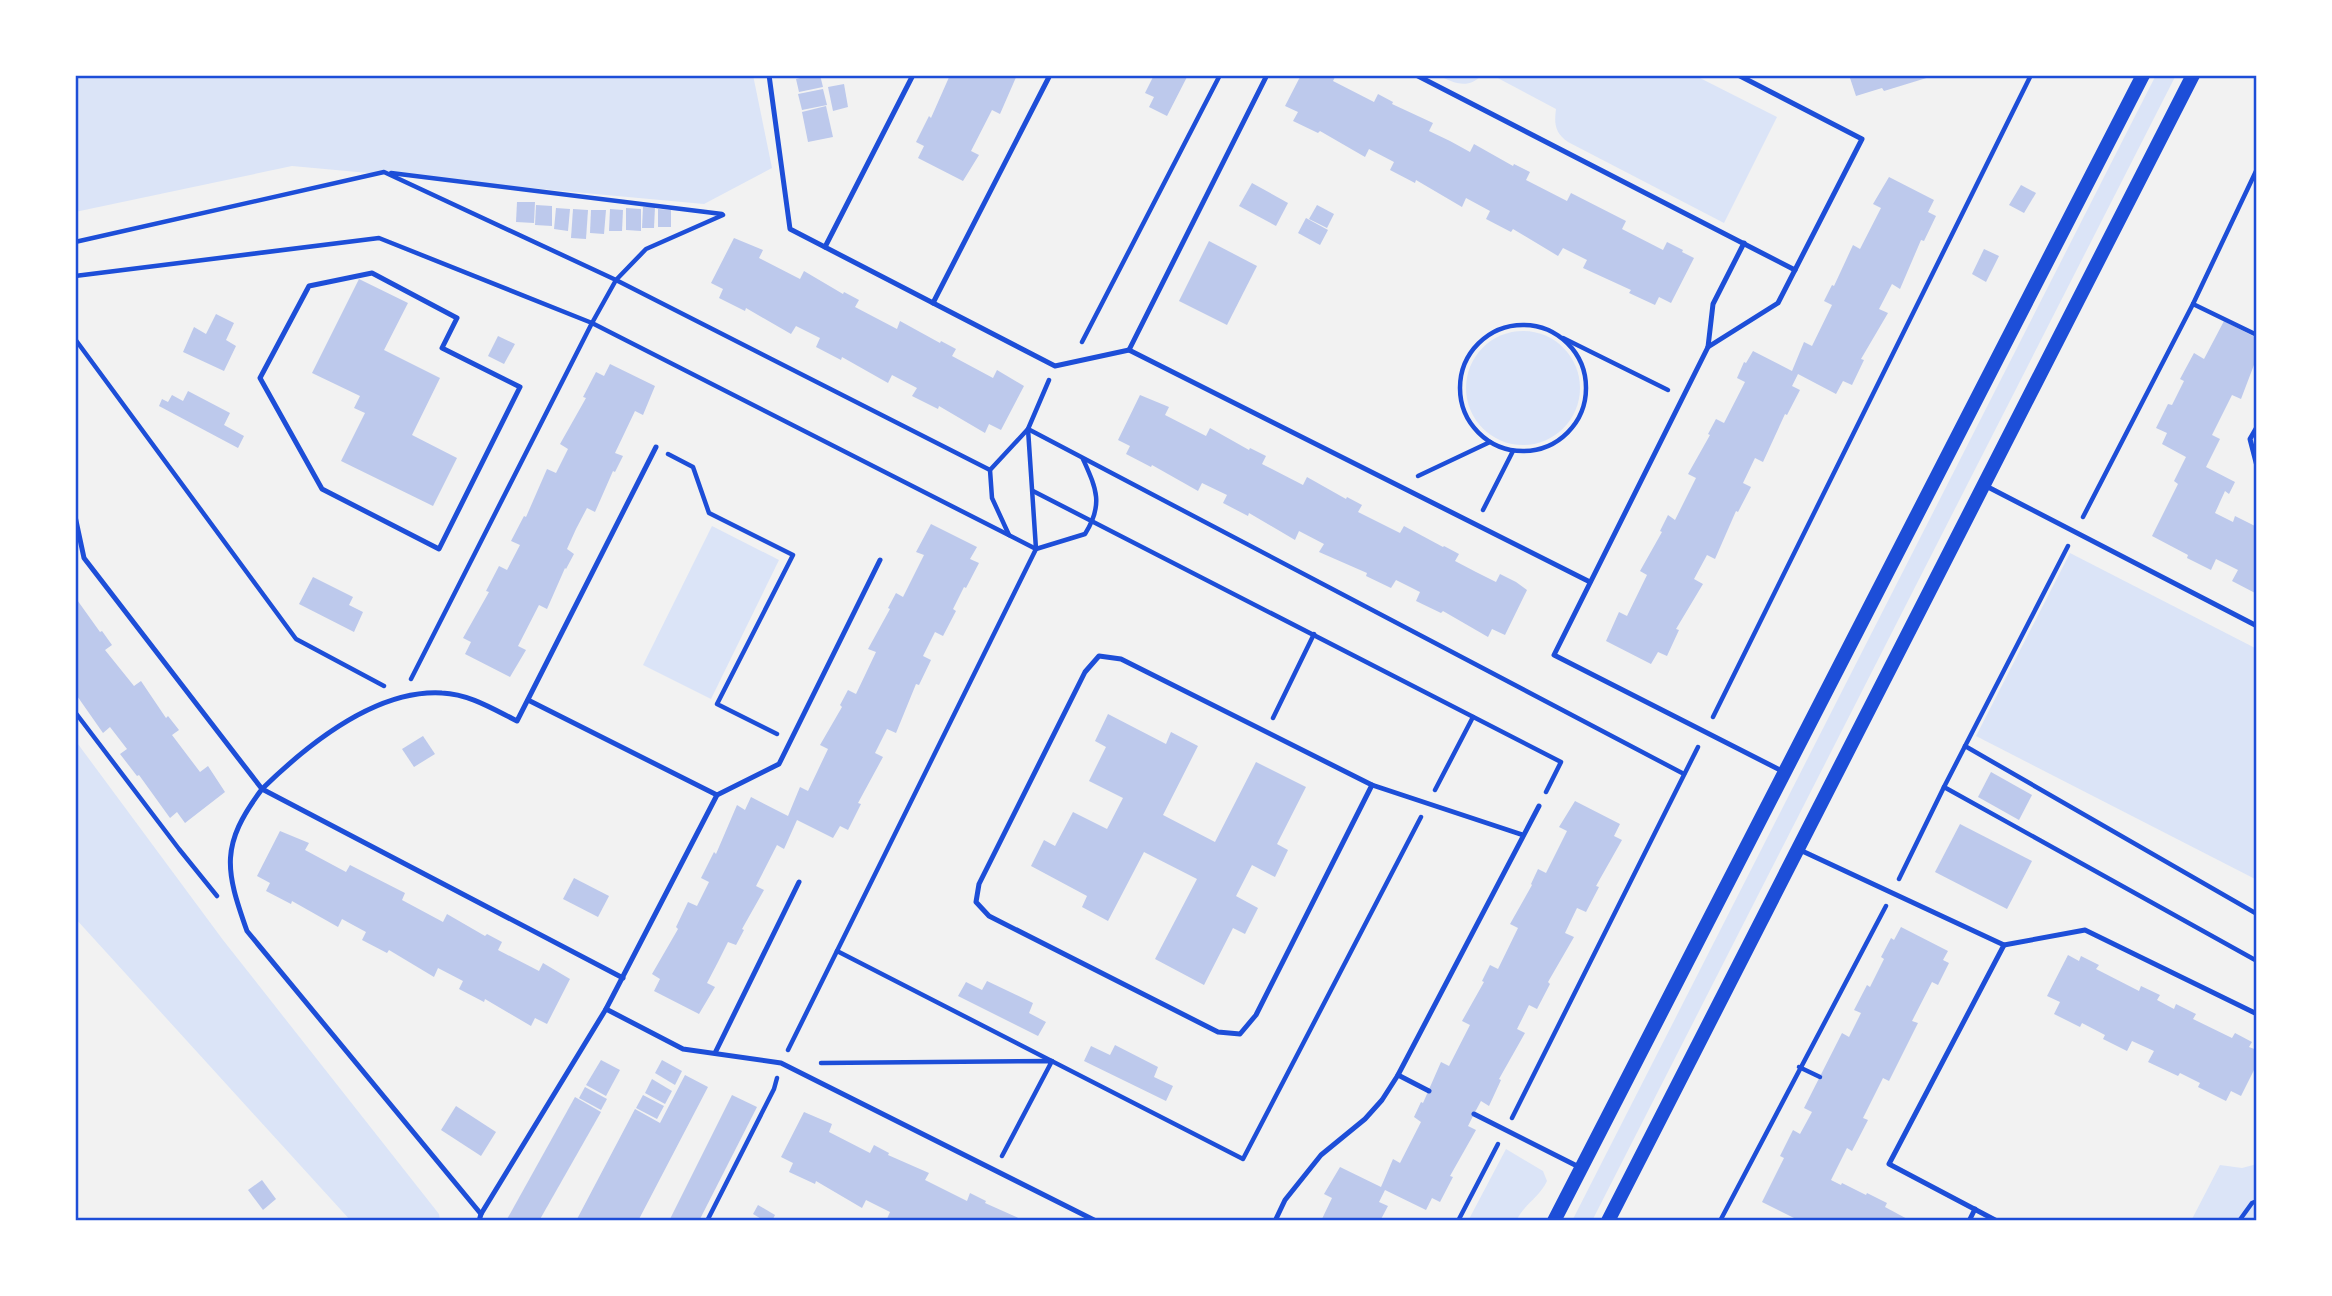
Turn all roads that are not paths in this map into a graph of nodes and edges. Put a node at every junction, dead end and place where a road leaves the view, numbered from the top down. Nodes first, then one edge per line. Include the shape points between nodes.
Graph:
1 (769, 75) edge
2 (913, 75) edge
3 (1050, 75) edge
4 (1267, 75) edge
5 (1416, 75) edge
6 (1738, 75) edge
7 (2143, 75) edge
8 (2193, 75) edge
9 (1744, 243) junction
10 (825, 247) junction
11 (1795, 270) junction
12 (372, 273) joint
13 (933, 303) junction
14 (1709, 347) junction
15 (1129, 350) junction
16 (2257, 427) edge
17 (656, 447) road end
18 (2257, 466) edge
19 (1984, 485) junction
20 (75, 516) edge
21 (880, 560) dead end
22 (1590, 582) junction
23 (2257, 626) edge
24 (528, 700) junction
25 (1784, 772) junction
26 (1371, 785) junction
27 (262, 789) junction
28 (717, 795) junction
29 (1539, 806) road end
30 (1523, 835) junction
31 (1797, 849) junction
32 (799, 882) dead end
33 (2004, 945) junction
34 (623, 978) junction
35 (606, 1009) junction
36 (2257, 1014) edge
37 (715, 1053) junction
38 (1398, 1075) junction
39 (1429, 1091) dead end
40 (1474, 1114) dead end
41 (1581, 1168) junction
42 (1975, 1209) junction
43 (480, 1218) edge
44 (1096, 1221) edge
45 (1275, 1221) edge
46 (1554, 1221) edge
47 (1608, 1221) edge
48 (1969, 1221) edge
49 (1997, 1221) edge

1 - 10 lane via 790,229
2 - 10 lane
3 - 13 lane
4 - 15 lane
5 - 9 lane
6 - 11 lane via 1862,139
7 - 25 main road
8 - 19 main road
9 - 11 lane
9 - 14 lane via 1713,304
10 - 13 lane
11 - 14 lane via 1778,303
12 - 12 lane via 457,318 442,348 520,387 439,550 322,489 260,377 309,286
13 - 15 lane via 1055,366
14 - 22 lane
15 - 22 lane
16 - 18 lane via 2250,439
17 - 24 lane
19 - 23 lane
19 - 31 main road
20 - 27 lane via 84,558
21 - 28 lane via 779,764
22 - 25 lane via 1554,655
24 - 27 lane via 517,721 474,699 442,693 402,696 327,733
24 - 28 lane
25 - 41 main road
26 - 26 lane via 1256,1016 1240,1034 1218,1032 989,916 976,902 979,884 1085,672 1099,656 1121,659
26 - 30 lane
27 - 34 lane
27 - 43 lane via 244,812 230,849 231,887 247,931
28 - 34 lane
29 - 30 lane
30 - 38 lane
31 - 33 lane
31 - 47 main road
32 - 37 lane
33 - 36 lane via 2085,930
33 - 42 lane via 1889,1164
34 - 35 lane
35 - 37 lane via 683,1049
35 - 43 lane
37 - 44 lane via 781,1063
38 - 39 lane
38 - 45 lane via 1365,1119 1321,1156 1285,1200
40 - 41 lane
41 - 46 main road
42 - 48 lane
42 - 49 lane

